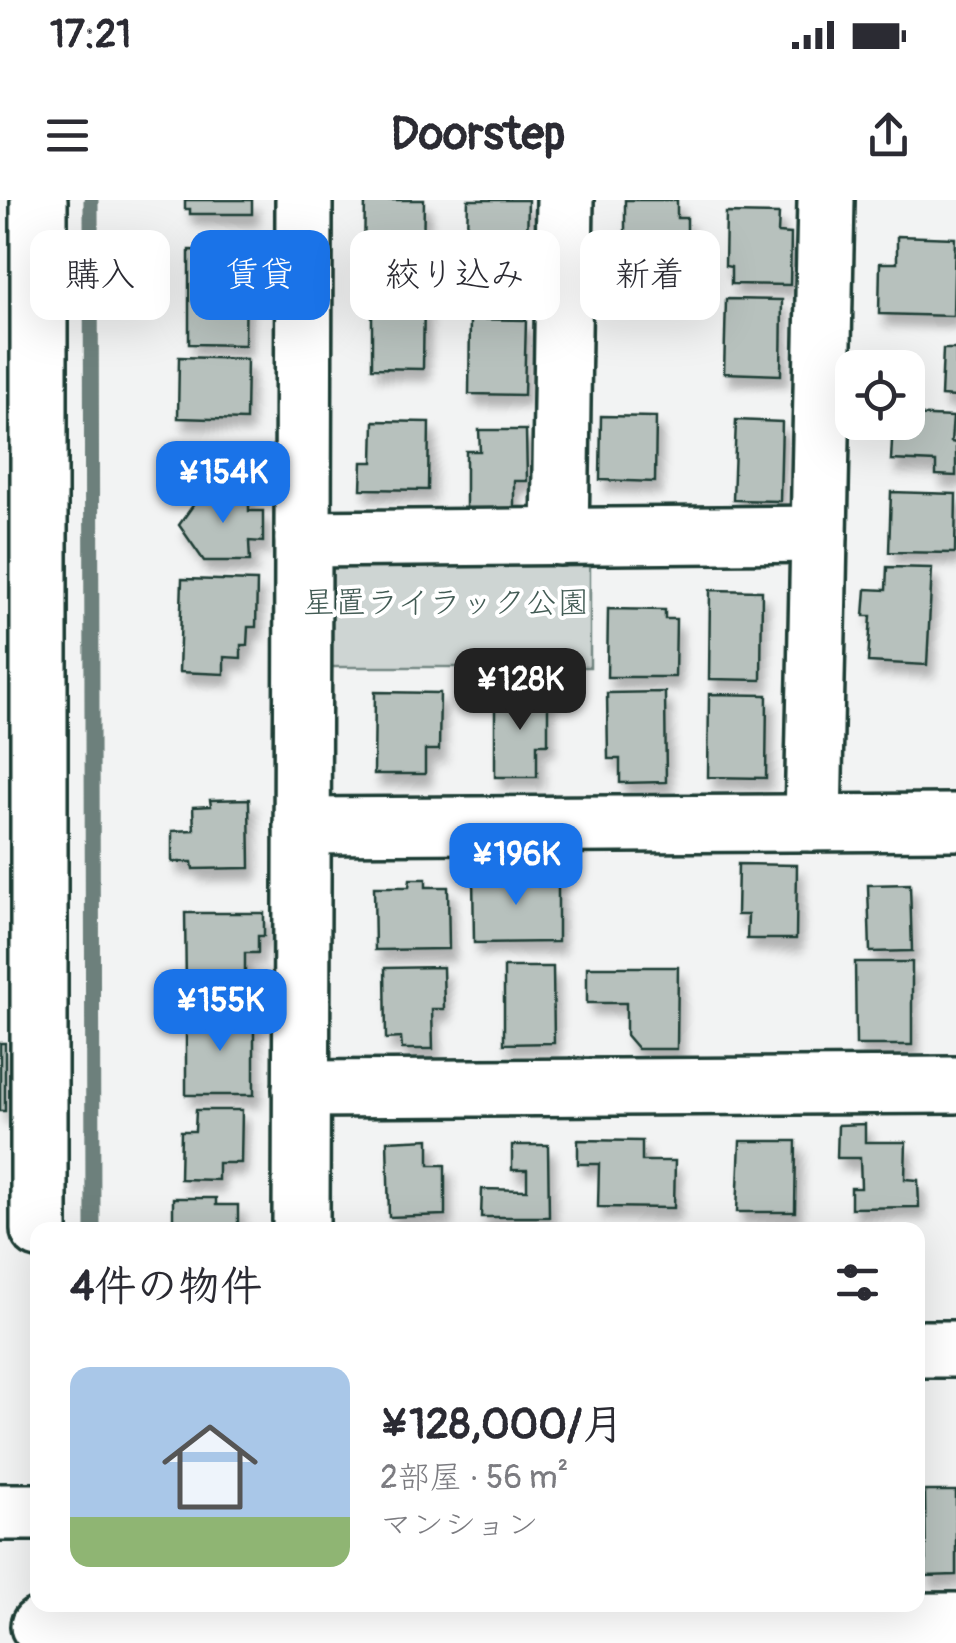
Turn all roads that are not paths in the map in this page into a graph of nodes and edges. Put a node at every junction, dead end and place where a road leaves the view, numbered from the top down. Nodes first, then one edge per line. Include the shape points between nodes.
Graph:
1 (39, 200) edge
2 (304, 200) edge
3 (565, 200) edge
4 (826, 200) edge
5 (20, 258) edge
6 (819, 534) junction
7 (560, 537) junction
8 (303, 540) junction
9 (20, 571) edge
10 (956, 822) edge
11 (813, 823) junction
12 (302, 826) junction
13 (20, 892) edge
14 (956, 1085) edge
15 (301, 1089) junction
16 (26, 1214) edge
17 (300, 1222) edge
18 (925, 1349) edge
19 (956, 1349) edge
20 (0, 1512) edge
21 (30, 1512) edge
22 (956, 1620) edge
23 (301, 1625) edge
24 (61, 1626) edge

1 - 5 street
2 - 8 street
3 - 7 street
4 - 6 street
5 - 9 street
6 - 7 street
6 - 11 street
7 - 8 street
8 - 12 street
9 - 13 street
10 - 11 street
11 - 12 street
12 - 15 street
13 - 16 street
14 - 15 street
15 - 17 street
18 - 19 street
20 - 21 street
22 - 23 street
23 - 24 street

